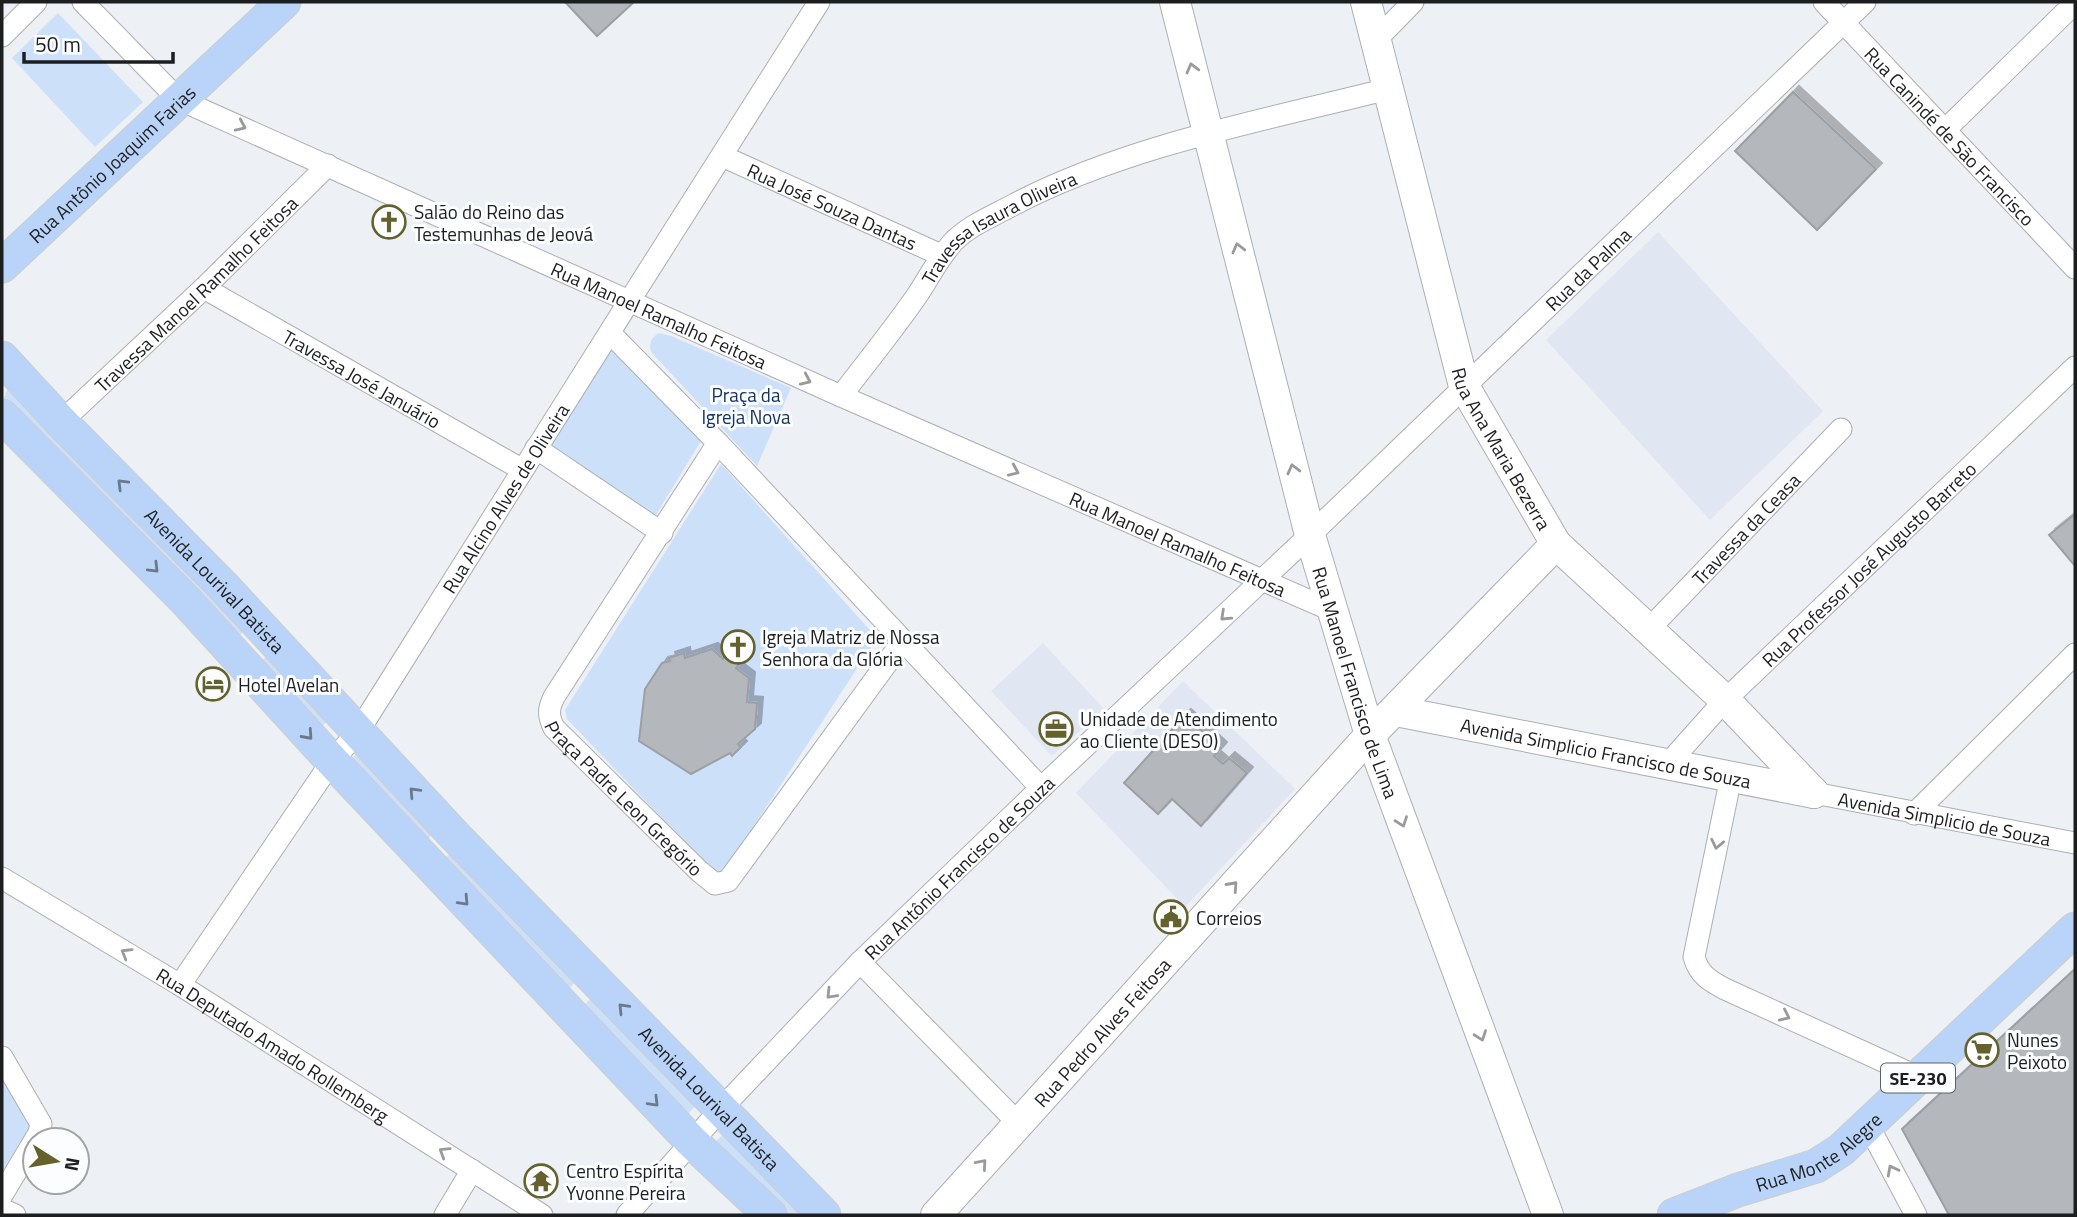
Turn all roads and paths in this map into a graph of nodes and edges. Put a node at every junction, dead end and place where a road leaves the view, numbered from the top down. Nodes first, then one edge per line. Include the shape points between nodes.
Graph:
1 (36, 2) edge
2 (83, 2) edge
3 (284, 2) edge
4 (819, 2) edge
5 (1175, 2) edge
6 (1366, 2) edge
7 (1413, 2) edge
8 (1824, 2) edge
9 (1865, 2) edge
10 (2075, 3) edge
11 (1844, 22) junction
12 (2, 36) edge
13 (1376, 40) junction
14 (1388, 89) junction
15 (178, 99) junction
16 (1946, 129) junction
17 (1209, 134) junction
18 (722, 156) junction
19 (328, 165) junction
20 (941, 255) junction
21 (2, 267) edge
22 (2075, 268) edge
23 (204, 288) junction
24 (630, 300) junction
25 (610, 333) junction
26 (2, 358) edge
27 (2075, 367) edge
28 (1464, 386) junction
29 (841, 396) junction
30 (2, 416) edge
31 (61, 422) junction
32 (1841, 429) dead end
33 (718, 443) junction
34 (536, 449) junction
35 (521, 470) junction
36 (662, 533) junction
37 (1310, 535) junction
38 (1556, 544) junction
39 (1263, 580) junction
40 (1333, 611) junction
41 (1650, 628) junction
42 (903, 641) junction
43 (2075, 654) edge
44 (1725, 700) junction
45 (1396, 710) junction
46 (358, 732) junction
47 (1370, 736) junction
48 (332, 761) junction
49 (1667, 765) junction
50 (1731, 777) junction
51 (1041, 788) junction
52 (1814, 793) junction
53 (1914, 814) junction
54 (454, 835) junction
55 (2075, 844) edge
56 (426, 860) junction
57 (2, 878) edge
58 (2075, 929) edge
59 (860, 962) junction
60 (594, 979) junction
61 (180, 985) junction
62 (565, 1008) junction
63 (2, 1056) edge
64 (1918, 1077) junction
65 (721, 1110) junction
66 (1018, 1123) junction
67 (1868, 1125) junction
68 (692, 1142) junction
69 (472, 1170) junction
70 (2, 1195) edge
71 (1742, 1203) edge
72 (2, 1209) edge
73 (15, 1215) edge
74 (445, 1215) edge
75 (542, 1215) edge
76 (627, 1215) edge
77 (770, 1215) edge
78 (824, 1215) edge
79 (936, 1215) edge
80 (1548, 1215) edge
81 (1674, 1215) edge
82 (1916, 1215) edge

1 - 12 street
2 - 15 street
3 - 15 main road, Rua Antônio Joaquim Farias
4 - 18 street, Rua Alcino Alves de Oliveira
17 -> 5 street, Rua Manoel Francisco de Lima
6 - 13 street, Rua Ana Maria Bezerra
7 - 13 street
8 - 11 street, Rua Canindé de São Francisco
9 - 11 street, Rua da Palma
10 - 16 street
11 - 16 street, Rua Canindé de São Francisco
11 - 28 street, Rua da Palma
13 - 14 street, Rua Ana Maria Bezerra
14 - 17 street, Travessa Isaura Oliveira
14 - 28 street, Rua Ana Maria Bezerra
15 -> 19 street, Rua Manoel Ramalho Feitosa
15 - 21 main road, Rua Antônio Joaquim Farias
16 - 22 street, Rua Canindé de São Francisco
17 - 20 street, Travessa Isaura Oliveira via 1058,182 978,223
37 -> 17 street, Rua Manoel Francisco de Lima
18 - 20 street, Rua José Souza Dantas
18 - 24 street, Rua Alcino Alves de Oliveira
19 - 23 street, Travessa Manoel Ramalho Feitosa
19 - 24 street, Rua Manoel Ramalho Feitosa
20 - 29 street, Travessa Isaura Oliveira
23 - 31 street, Travessa Manoel Ramalho Feitosa
23 - 35 street, Travessa José Januário
24 - 25 street, Rua Alcino Alves de Oliveira
24 -> 29 street, Rua Manoel Ramalho Feitosa
25 - 33 street
25 - 34 street, Rua Alcino Alves de Oliveira
26 - 31 main road, Avenida Lourival Batista
27 - 44 street, Rua Professor José Augusto Barreto
28 - 37 street, Rua da Palma
28 - 38 street, Rua Ana Maria Bezerra
29 -> 39 street, Rua Manoel Ramalho Feitosa
30 -> 48 main road, Avenida Lourival Batista via 186,601
46 -> 31 main road, Avenida Lourival Batista via 223,586
32 - 41 street, Travessa da Ceasa
33 - 36 street, Praça Padre Leon Gregório
33 - 42 street
34 - 35 street, Rua Alcino Alves de Oliveira
34 - 36 street
35 - 46 street, Rua Alcino Alves de Oliveira
36 - 42 street, Praça Padre Leon Gregório via 554,697 550,719 554,728 715,884 728,881
37 - 39 street, Rua Antônio Francisco de Souza
37 - 40 street, Rua Manoel Francisco de Lima
38 - 41 street, Rua Ana Maria Bezerra
38 - 45 street, Rua Pedro Alves Feitosa
39 - 40 street, Rua Manoel Ramalho Feitosa
39 -> 51 street, Rua Antônio Francisco de Souza
40 - 47 street, Rua Manoel Francisco de Lima
41 - 44 street, Rua Ana Maria Bezerra
42 - 51 street
43 - 53 street
44 - 49 street, Rua Professor José Augusto Barreto
44 - 52 street, Rua Ana Maria Bezerra
45 - 47 street, Rua Pedro Alves Feitosa
45 - 49 street, Avenida Simplicio Francisco de Souza
46 - 48 street, Rua Alcino Alves de Oliveira
54 -> 46 main road, Avenida Lourival Batista
66 -> 47 street, Rua Pedro Alves Feitosa
47 -> 80 street, Rua Manoel Francisco de Lima
48 - 56 main road, Avenida Lourival Batista
48 - 61 street, Rua Alcino Alves de Oliveira
49 - 50 street, Avenida Simplicio Francisco de Souza
50 - 52 street, Avenida Simplicio Francisco de Souza
50 -> 64 street via 1695,957 1697,969 1725,989
51 - 59 street, Rua Antônio Francisco de Souza
52 - 53 street, Avenida Simplicio de Souza
53 - 55 street, Avenida Simplicio de Souza
54 - 56 street
54 - 60 main road, Avenida Lourival Batista
56 -> 62 main road, Avenida Lourival Batista
61 -> 57 street, Rua Deputado Amado Rollemberg
58 - 64 main road, Rua Monte Alegre / SE-230
59 -> 65 street, Rua Antônio Francisco de Souza
59 - 66 street
60 - 62 street
65 -> 60 main road, Avenida Lourival Batista
69 -> 61 street, Rua Deputado Amado Rollemberg
62 -> 68 main road, Avenida Lourival Batista
63 - 70 street via 41,1124
64 - 67 main road, Rua Monte Alegre / SE-230
65 - 68 street, Rua Antônio Francisco de Souza
65 - 78 main road, Avenida Lourival Batista
79 -> 66 street, Rua Pedro Alves Feitosa
67 - 71 main road, Rua Monte Alegre / SE-230 via 1816,1166
82 -> 67 street
68 - 76 street, Rua Antônio Francisco de Souza
68 - 77 main road, Avenida Lourival Batista
69 - 74 street
69 - 75 street, Rua Deputado Amado Rollemberg
71 - 81 main road, Rua Monte Alegre
72 - 73 street

